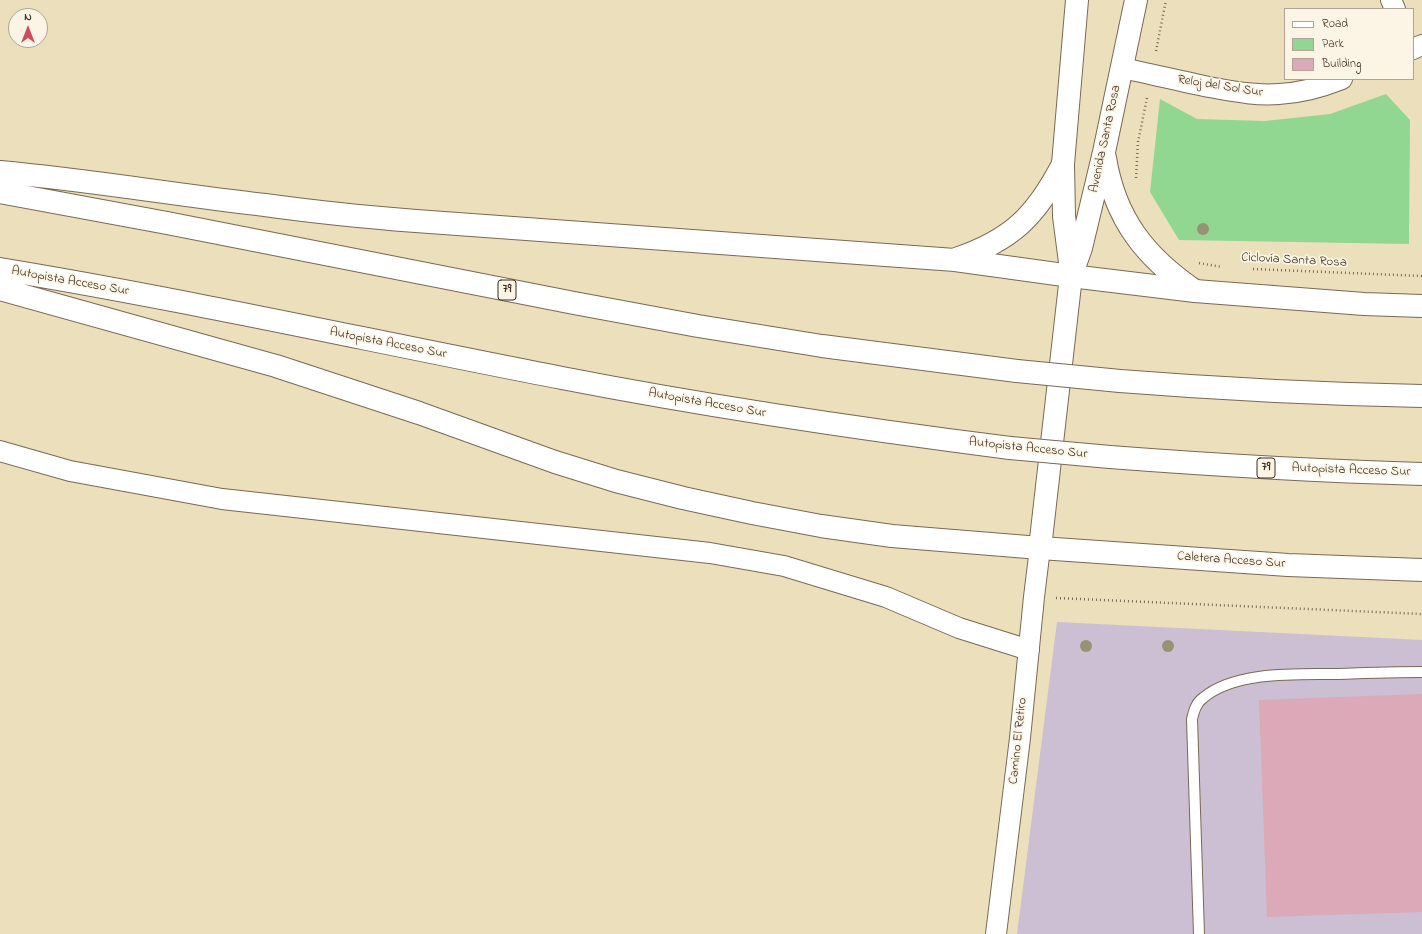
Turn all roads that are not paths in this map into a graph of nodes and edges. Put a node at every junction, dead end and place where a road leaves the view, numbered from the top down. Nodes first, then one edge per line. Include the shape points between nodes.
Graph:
1 (1077, 0) edge
2 (1136, 0) edge
3 (1122, 68) junction
4 (1339, 80) edge
5 (1104, 152) junction
6 (1063, 164) junction
7 (0, 172) edge
8 (0, 192) edge
9 (955, 260) junction
10 (0, 269) edge
11 (1071, 276) junction
12 (0, 289) edge
13 (1195, 291) junction
14 (1422, 306) edge
15 (1422, 396) edge
16 (0, 451) edge
17 (1422, 474) edge
18 (1040, 548) junction
19 (1422, 570) edge
20 (1029, 650) junction
21 (1422, 672) edge
22 (996, 934) edge
23 (1199, 934) edge

1 - 6 main road, Avenida Santa Rosa
2 - 3 main road, Avenida Santa Rosa
3 - 4 street, Reloj del Sol Sur via 1256,94 1300,92
3 - 5 main road, Avenida Santa Rosa
5 - 11 main road, Avenida Santa Rosa via 1081,248
5 - 13 main road via 1115,196 1123,216 1137,238 1158,263
6 - 9 main road via 1044,198 1018,227 985,248
6 - 11 main road, Avenida Santa Rosa via 1064,216
7 - 9 main road via 416,221
8 - 15 main road, 79, bridge via 698,326 830,347 1017,371 1120,381 1234,390
9 - 11 main road
10 - 17 main road, Autopista Acceso Sur / 79, bridge via 677,399 892,433 1110,457 1230,466
11 - 13 main road
11 - 18 main road, Avenida Santa Rosa
12 - 18 main road, Caletera Acceso Sur via 276,366 419,413 555,462 683,498 820,526 892,536
13 - 14 main road
16 - 20 street via 70,472 222,499 710,553 784,566 886,596 959,628
18 - 19 main road, Caletera Acceso Sur via 1288,565
18 - 20 street, Camino El Retiro
20 - 22 street, Camino El Retiro
21 - 23 lane via 1282,675 1241,680 1220,688 1195,706 1192,719

